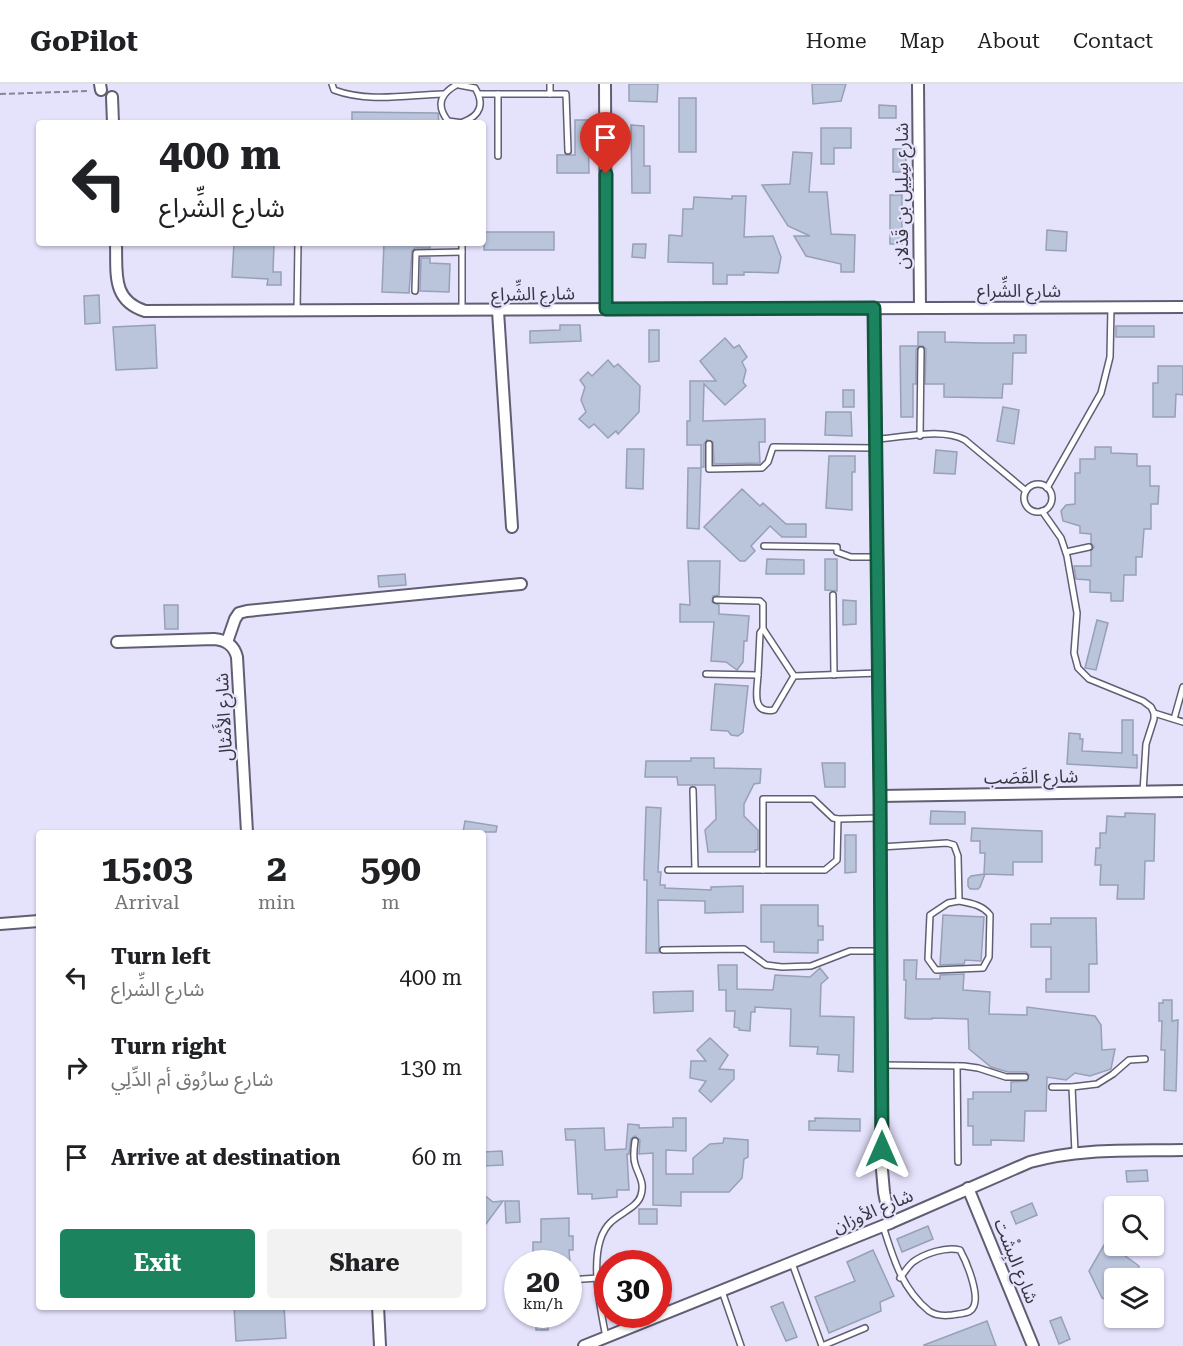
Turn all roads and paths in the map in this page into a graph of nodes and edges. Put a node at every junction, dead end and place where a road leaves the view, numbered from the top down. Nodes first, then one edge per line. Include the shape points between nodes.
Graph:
1 (332, 84) edge
2 (550, 84) edge
3 (605, 84) edge
4 (918, 84) edge
5 (458, 85) edge
6 (101, 87) edge
7 (0, 94) edge
8 (443, 94) junction
9 (479, 94) junction
10 (498, 94) junction
11 (550, 94) junction
12 (112, 97) dead end
13 (113, 120) edge
14 (447, 120) edge
15 (468, 120) edge
16 (568, 151) dead end
17 (498, 156) dead end
18 (116, 246) edge
19 (298, 246) edge
20 (462, 246) edge
21 (462, 252) junction
22 (415, 291) dead end
23 (1111, 307) junction
24 (1183, 307) edge
25 (874, 308) junction
26 (920, 308) junction
27 (606, 309) junction
28 (462, 310) junction
29 (297, 311) junction
30 (498, 311) junction
31 (921, 350) dead end
32 (920, 436) junction
33 (876, 443) junction
34 (709, 444) dead end
35 (1047, 488) junction
36 (1026, 491) junction
37 (1042, 512) junction
38 (512, 527) dead end
39 (764, 546) dead end
40 (1089, 547) dead end
41 (1066, 552) junction
42 (877, 557) junction
43 (521, 584) dead end
44 (834, 595) dead end
45 (716, 600) dead end
46 (763, 629) junction
47 (117, 642) dead end
48 (227, 642) junction
49 (879, 673) junction
50 (706, 674) dead end
51 (758, 675) junction
52 (834, 675) junction
53 (794, 676) junction
54 (1183, 687) edge
55 (1154, 713) junction
56 (1174, 719) junction
57 (1183, 722) edge
58 (693, 790) dead end
59 (1183, 791) edge
60 (1143, 792) junction
61 (880, 796) junction
62 (880, 818) junction
63 (838, 819) junction
64 (247, 830) edge
65 (880, 847) junction
66 (695, 869) junction
67 (668, 870) dead end
68 (763, 870) junction
69 (959, 901) junction
70 (36, 921) edge
71 (0, 924) edge
72 (663, 950) dead end
73 (881, 951) junction
74 (1145, 1059) dead end
75 (881, 1065) junction
76 (957, 1066) junction
77 (1025, 1077) dead end
78 (1052, 1087) dead end
79 (1072, 1088) junction
80 (635, 1141) dead end
81 (1183, 1150) edge
82 (1075, 1152) junction
83 (958, 1162) dead end
84 (968, 1188) junction
85 (887, 1224) junction
86 (598, 1250) edge
87 (792, 1263) junction
88 (900, 1278) junction
89 (722, 1291) junction
90 (378, 1310) edge
91 (604, 1328) edge
92 (865, 1328) dead end
93 (606, 1337) junction
94 (380, 1346) edge
95 (584, 1346) edge
96 (741, 1346) edge
97 (1033, 1346) edge

1 - 8 lane via 334,90 375,98
2 - 11 lane
3 - 27 street
4 - 26 street, شارع سِلِيل بن قَذلان
5 - 8 lane
5 - 9 lane via 475,88
6 - 7 path
8 - 14 lane via 442,108
9 - 10 lane
9 - 15 lane via 478,112
10 - 11 lane
10 - 17 lane
11 - 16 lane via 566,94
12 - 13 street
18 - 29 street, شارع الشِّراع via 118,287 125,300 137,309
19 - 29 lane
20 - 21 lane
21 - 22 lane via 416,253
21 - 28 lane
23 - 24 street, شارع الشِّراع
23 - 26 street, شارع الشِّراع
23 - 35 lane via 1110,357 1101,393
25 - 26 street, شارع الشِّراع
25 - 27 street, شارع الشِّراع
25 - 33 street
27 - 30 street, شارع الشِّراع
28 - 29 street, شارع الشِّراع
28 - 30 street, شارع الشِّراع
30 - 38 street
31 - 32 lane
32 - 33 lane
32 - 36 lane via 957,435
33 - 34 lane via 773,447 762,468 709,469
33 - 42 street
35 - 36 lane via 1037,484
35 - 37 lane via 1052,502
36 - 37 lane via 1026,505
37 - 41 lane
39 - 42 lane via 837,547 837,552 844,555
40 - 41 lane
41 - 55 lane via 1077,613 1074,653 1078,668 1089,680 1143,701
42 - 49 street
43 - 48 street via 247,611 235,619
44 - 52 lane
45 - 46 lane via 760,601
46 - 51 lane
46 - 53 lane
47 - 48 street
48 - 64 street, شارع الأَمْثال via 237,657
49 - 52 lane
49 - 61 street
50 - 51 lane
51 - 53 lane via 758,704 766,711 774,710
52 - 53 lane
54 - 56 lane
55 - 56 lane
55 - 60 lane via 1146,744
56 - 57 lane
58 - 66 lane
59 - 60 street, شارع القَصَب
60 - 61 street, شارع القَصَب
61 - 62 street
62 - 63 lane
62 - 65 street
63 - 68 lane via 837,860 829,869
63 - 68 lane via 813,799 763,799
65 - 69 lane via 954,845 958,856
65 - 73 street
66 - 67 lane
66 - 68 lane
69 - 69 lane via 986,909 990,915 987,964 983,968 936,970 928,959 930,915
70 - 71 street
72 - 73 lane via 744,949 766,965 782,967 812,966 850,951
73 - 75 street
74 - 79 lane via 1129,1060 1105,1080
75 - 76 lane
75 - 85 street
76 - 77 lane via 1006,1077
76 - 83 lane
78 - 79 lane
79 - 82 lane
80 - 86 lane via 634,1163 640,1175 641,1196 604,1228
81 - 82 street, شارع الأوزان
82 - 84 street, شارع الأوزان via 1030,1162
84 - 85 street, شارع الأوزان
84 - 97 street, شارع البِشْت
85 - 87 street, شارع الأوزان
85 - 88 lane
87 - 89 street, شارع الأوزان
87 - 92 lane via 822,1346
88 - 88 lane via 936,1314 959,1314 975,1306 976,1293 960,1250 944,1249 912,1263
89 - 93 street, شارع الأوزان
89 - 96 lane
90 - 94 street
91 - 93 lane
93 - 95 street, شارع الأوزان

